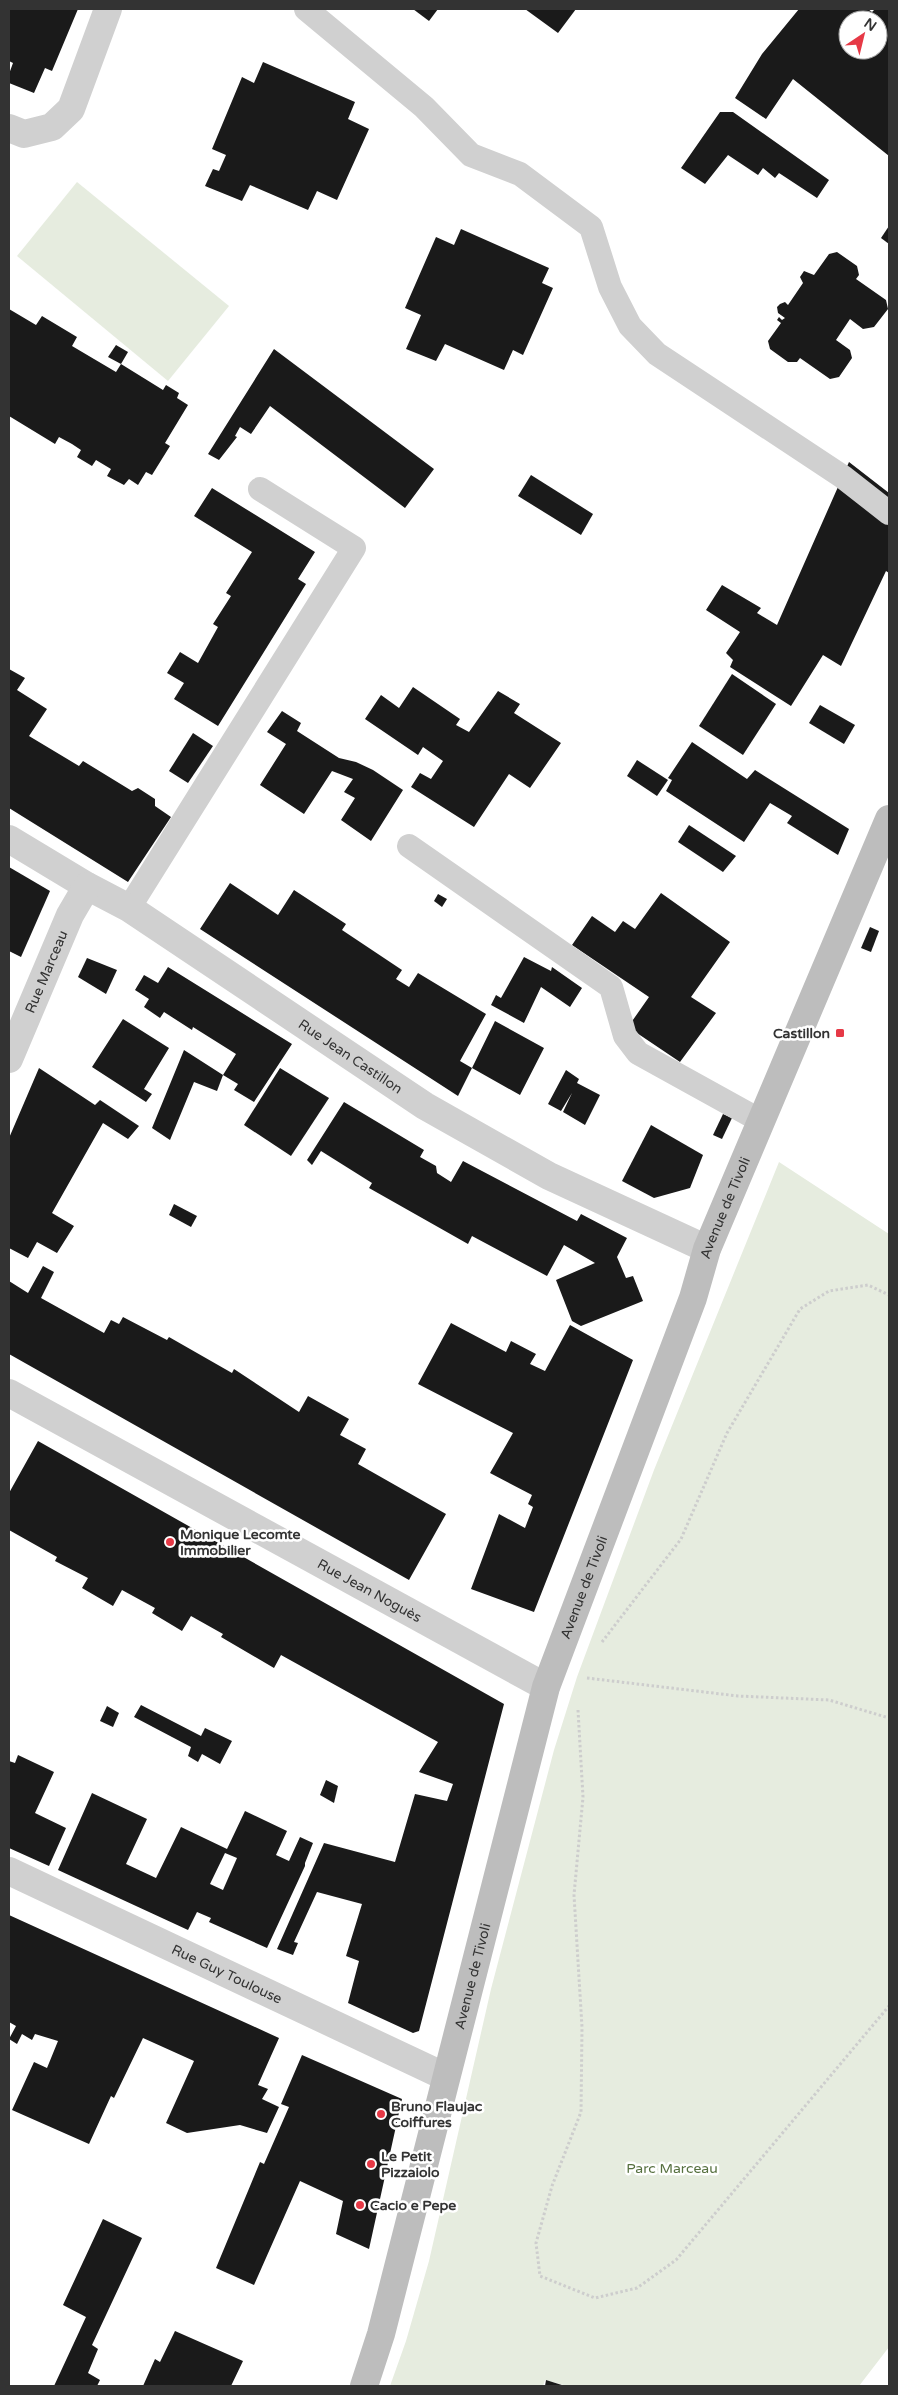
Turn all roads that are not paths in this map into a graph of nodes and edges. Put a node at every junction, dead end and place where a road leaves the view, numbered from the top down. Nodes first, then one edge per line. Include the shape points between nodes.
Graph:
1 (108, 9) edge
2 (306, 9) edge
3 (9, 128) edge
4 (260, 489) dead end
5 (889, 512) edge
6 (889, 818) edge
7 (9, 839) edge
8 (409, 846) dead end
9 (87, 886) junction
10 (129, 908) junction
11 (9, 1059) edge
12 (761, 1121) junction
13 (707, 1249) junction
14 (9, 1393) edge
15 (546, 1687) junction
16 (9, 1871) edge
17 (446, 2077) junction
18 (364, 2386) edge

1 - 3 street via 71,109 52,127 24,134
2 - 5 lane via 424,107 471,155 520,174 591,227 610,287 630,326 657,354
4 - 10 lane via 354,548
6 - 12 street, Avenue de Tivoli
7 - 9 street, Rue Jean Castillon
8 - 12 lane via 611,987 625,1036 638,1053
9 - 10 street, Rue Jean Castillon
9 - 11 street, Rue Marceau via 70,915
10 - 13 street, Rue Jean Castillon via 425,1106 549,1176
12 - 13 street, Avenue de Tivoli
13 - 15 street, Avenue de Tivoli via 693,1298
14 - 15 street, Rue Jean Noguès
15 - 17 street, Avenue de Tivoli
16 - 17 street, Rue Guy Toulouse
17 - 18 street, Avenue de Tivoli via 384,2325

